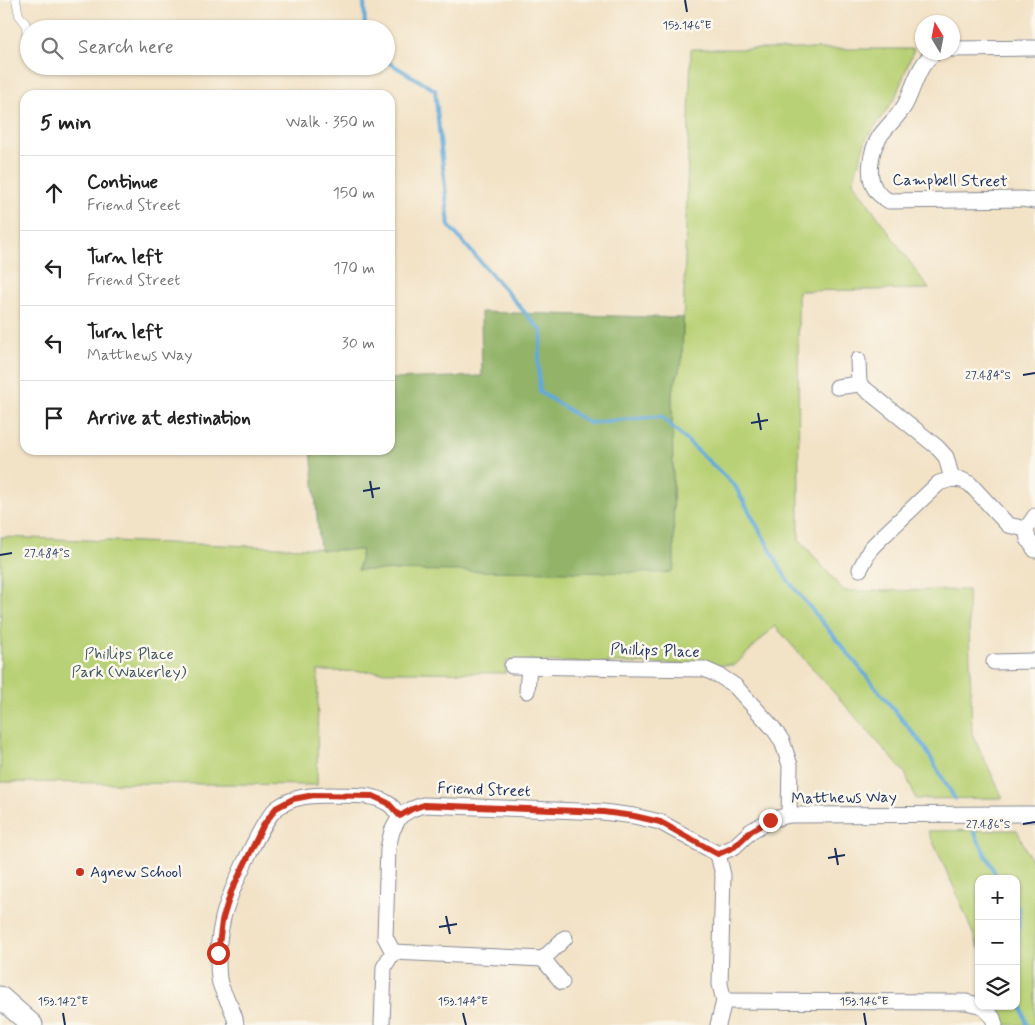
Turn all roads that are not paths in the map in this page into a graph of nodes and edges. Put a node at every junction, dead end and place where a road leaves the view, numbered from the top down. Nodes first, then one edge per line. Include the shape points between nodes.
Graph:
1 (16, 0) edge
2 (22, 20) edge
3 (960, 48) edge
4 (1035, 48) edge
5 (927, 60) edge
6 (1035, 201) edge
7 (858, 360) dead end
8 (859, 384) junction
9 (837, 387) dead end
10 (952, 479) junction
11 (1035, 516) edge
12 (1026, 529) junction
13 (1035, 550) edge
14 (860, 569) dead end
15 (1035, 661) edge
16 (994, 662) dead end
17 (512, 666) dead end
18 (529, 667) junction
19 (527, 691) dead end
20 (1035, 814) edge
21 (789, 815) junction
22 (400, 816) junction
23 (718, 854) junction
24 (565, 938) dead end
25 (394, 952) junction
26 (543, 959) junction
27 (562, 982) dead end
28 (0, 998) edge
29 (724, 1001) junction
30 (975, 1004) edge
31 (986, 1010) edge
32 (32, 1025) edge
33 (236, 1025) edge
34 (382, 1025) edge
35 (718, 1025) edge
36 (995, 1025) edge

1 - 2 lane via 18,15
3 - 4 street
5 - 6 street, Campbell Street via 904,107 880,136 874,149 872,182 879,194 889,201
7 - 8 street
8 - 9 street
8 - 10 street via 937,447 946,457
10 - 12 street via 970,484 1008,525
10 - 14 street via 940,483 881,538 871,548
11 - 12 street
12 - 13 street
15 - 16 street
17 - 18 street, Phillips Place
18 - 19 street
18 - 21 street, Phillips Place via 704,669 720,676 735,686 782,741 790,765
20 - 21 street, Matthews Way
21 - 23 street, Matthews Way via 770,820 751,831 734,847
22 - 23 street, Friend Street via 424,805 610,813 660,822
22 - 25 street via 388,848 385,937
22 - 33 street via 388,803 373,796 314,795 293,799 276,808 263,826 231,892 222,921 218,953 220,982 236,1017
23 - 29 street via 723,874 720,984
24 - 26 street
25 - 26 street
25 - 34 street via 384,967
26 - 27 street
28 - 32 street
29 - 30 street
29 - 35 street
31 - 36 street via 994,1018

